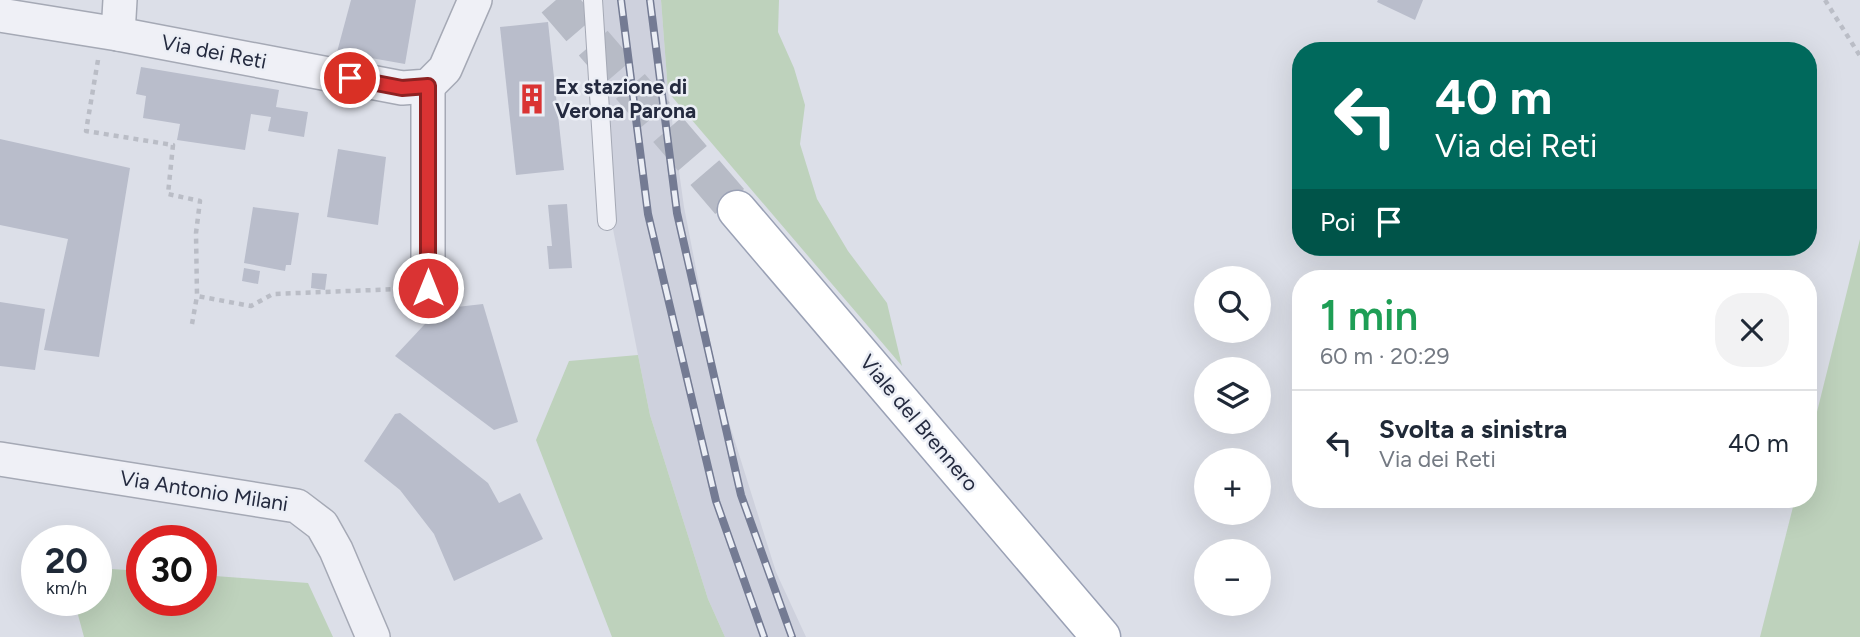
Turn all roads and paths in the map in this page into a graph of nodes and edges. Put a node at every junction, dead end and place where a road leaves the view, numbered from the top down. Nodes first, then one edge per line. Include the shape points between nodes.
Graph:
1 (120, 0) edge
2 (475, 0) edge
3 (593, 0) edge
4 (1825, 0) edge
5 (0, 15) edge
6 (108, 44) junction
7 (1860, 56) edge
8 (428, 86) junction
9 (737, 210) tunnel mouth
10 (607, 221) dead end
11 (428, 288) joint
12 (197, 296) junction
13 (192, 324) dead end
14 (0, 459) edge
15 (373, 637) edge
16 (1101, 637) edge

1 - 6 street
2 - 8 street via 445,69
3 - 10 lane
4 - 7 path
5 - 6 street, Via dei Reti
6 - 8 street, Via dei Reti via 402,88
6 - 12 path via 86,131 173,145 168,194 200,201
8 - 11 street
9 - 16 main road, Viale del Brennero
11 - 12 path via 273,294 251,306
12 - 13 path
14 - 15 street, Via Antonio Milani via 297,506 322,525

